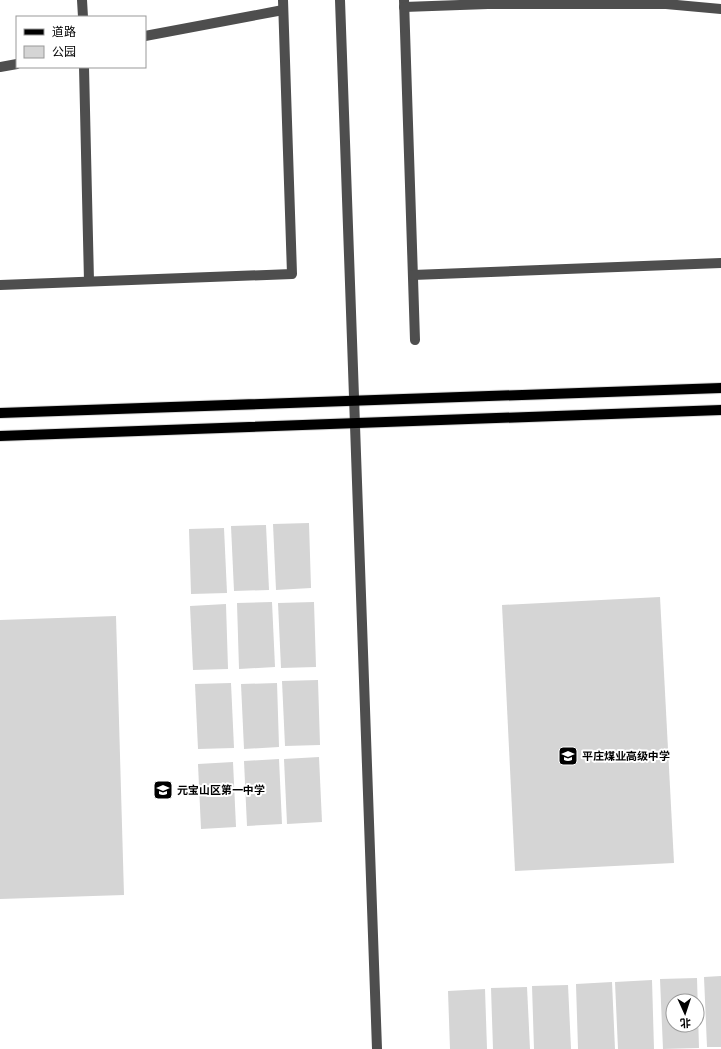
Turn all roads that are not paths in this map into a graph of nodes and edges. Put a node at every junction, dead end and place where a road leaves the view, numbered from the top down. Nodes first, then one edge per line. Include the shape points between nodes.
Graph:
1 (82, 0) edge
2 (340, 0) edge
3 (404, 3) edge
4 (283, 5) edge
5 (721, 9) edge
6 (83, 16) edge
7 (146, 36) edge
8 (16, 64) edge
9 (0, 67) edge
10 (84, 68) edge
11 (721, 263) edge
12 (413, 275) junction
13 (89, 282) junction
14 (0, 285) edge
15 (415, 340) dead end
16 (721, 388) edge
17 (354, 400) junction
18 (721, 410) edge
19 (0, 413) edge
20 (355, 423) junction
21 (0, 436) edge
22 (377, 1049) edge

1 - 6 street
2 - 17 street
3 - 5 street via 666,4
3 - 12 street
4 - 7 street
4 - 13 street via 292,274
8 - 9 street
10 - 13 street
11 - 12 street
12 - 15 street
13 - 14 street
16 - 17 main road
17 - 19 main road
17 - 20 street
18 - 20 main road
20 - 21 main road
20 - 22 street

